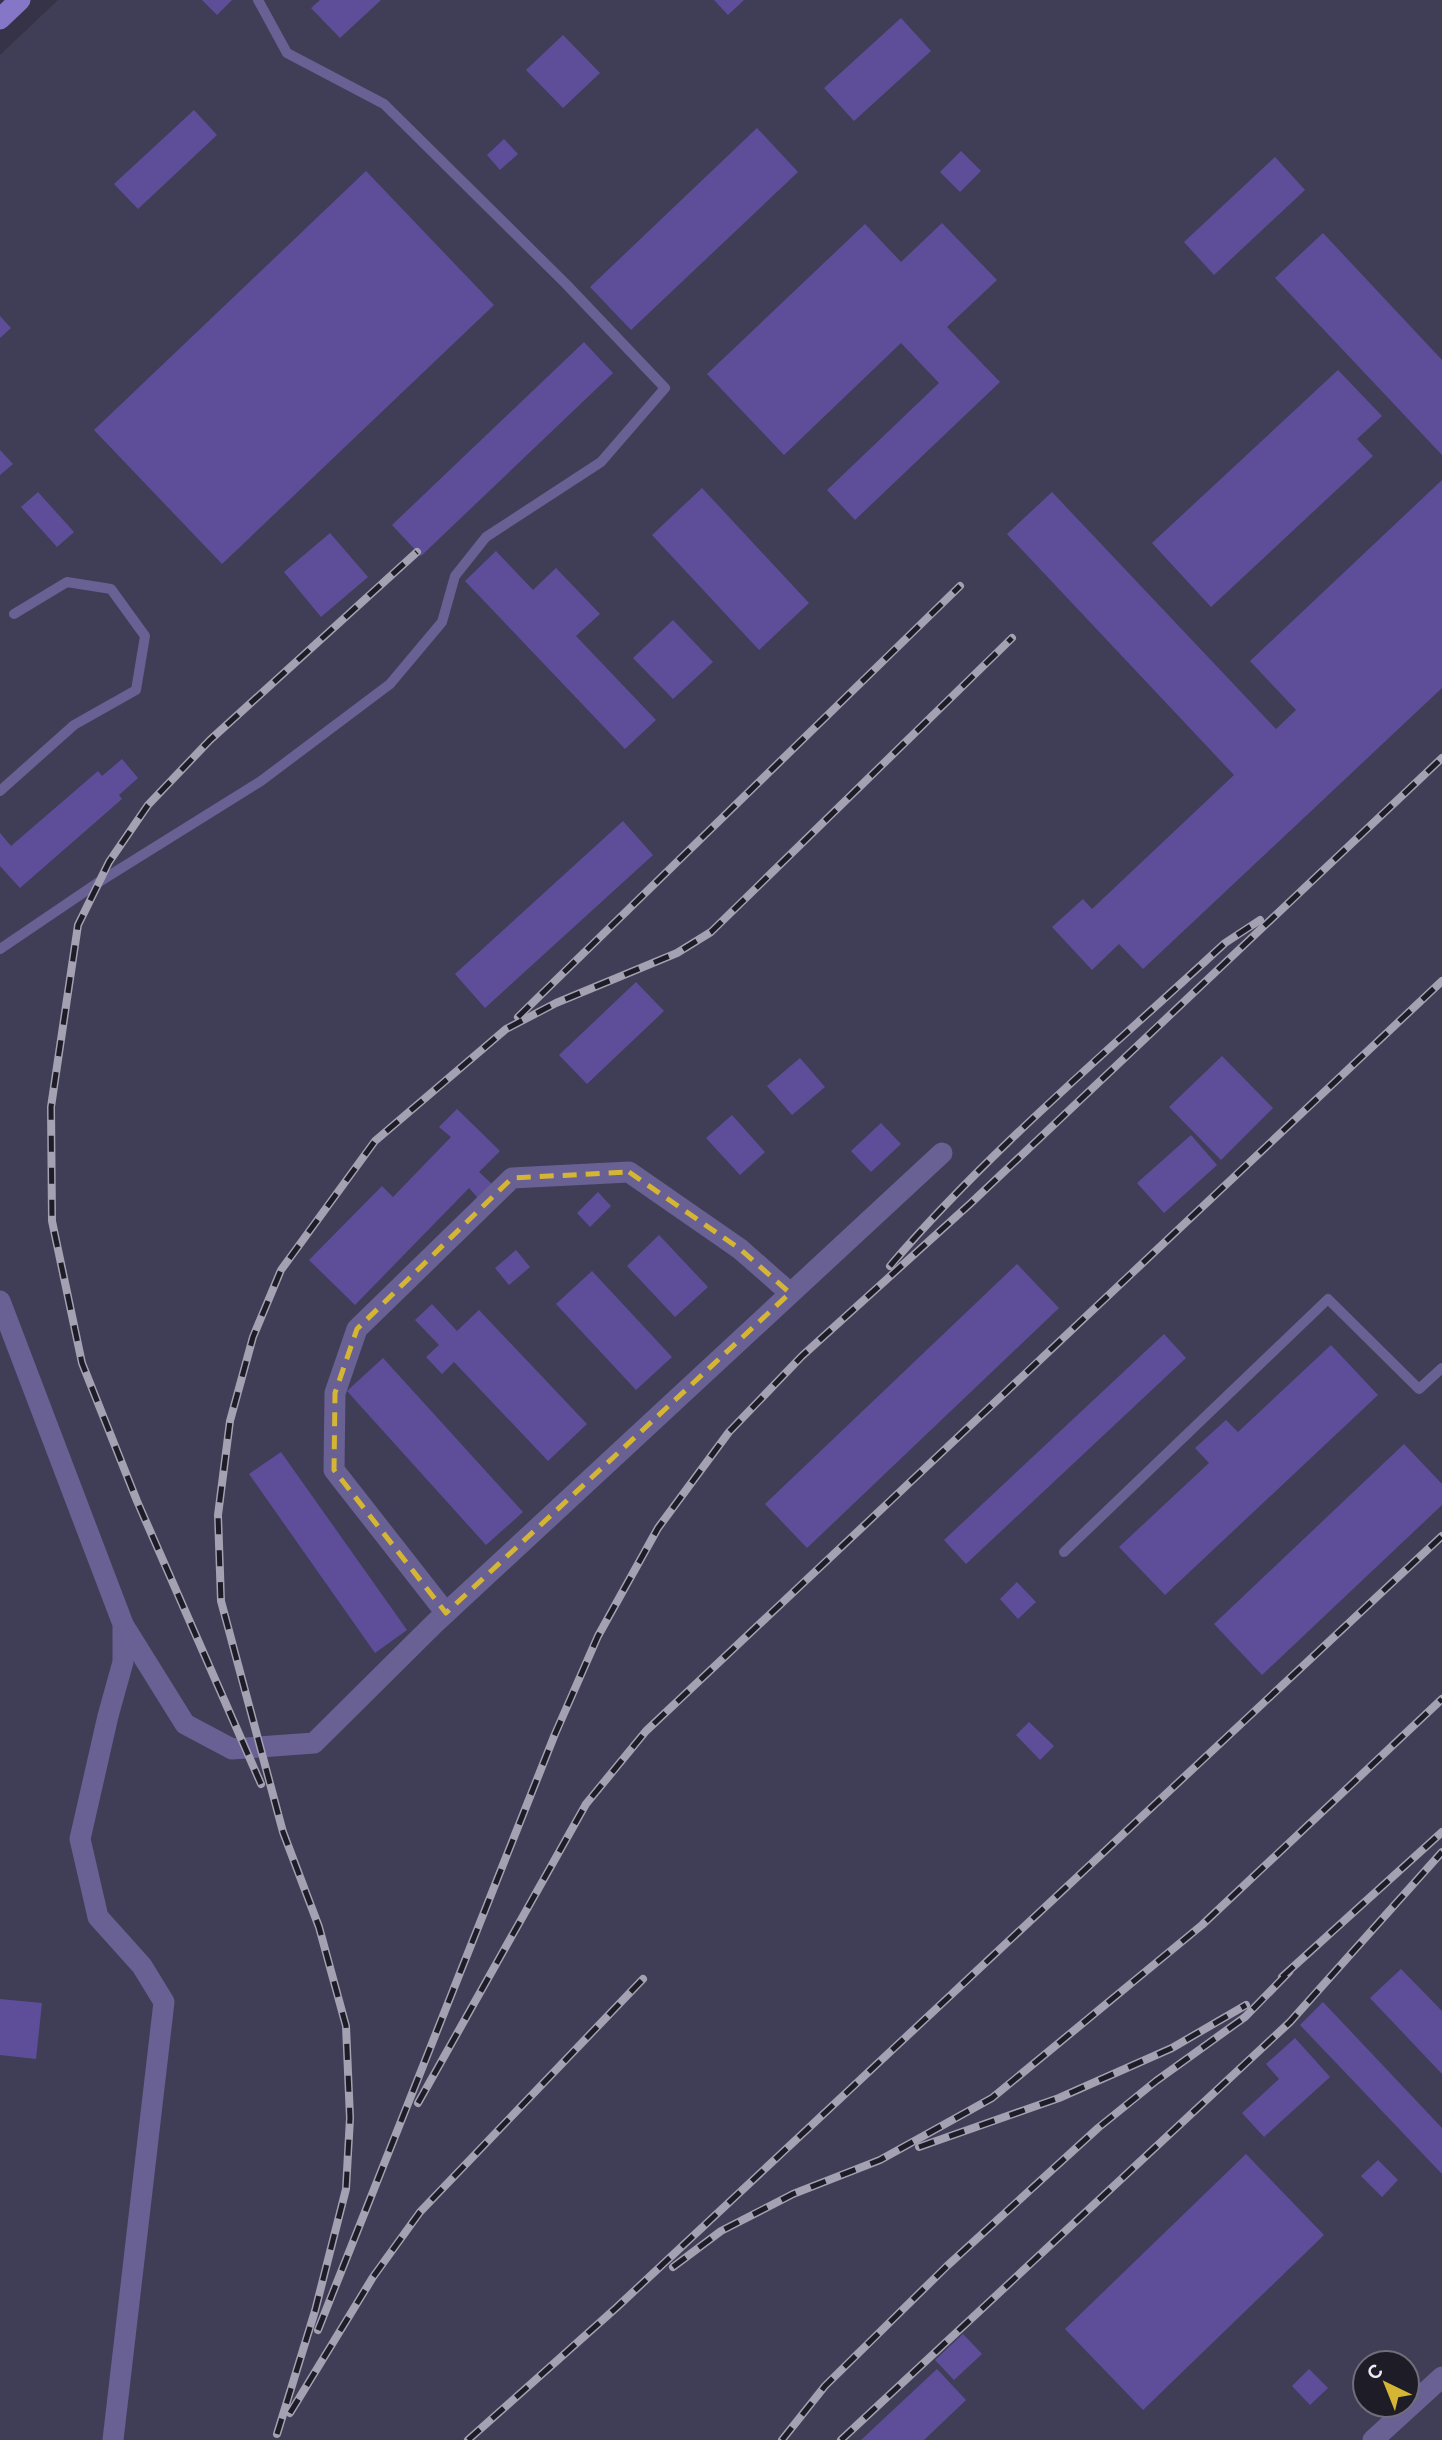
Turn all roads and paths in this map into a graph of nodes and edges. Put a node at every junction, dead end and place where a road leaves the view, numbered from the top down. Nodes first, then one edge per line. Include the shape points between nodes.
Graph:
1 (20, 0) edge
2 (258, 0) edge
3 (0, 19) edge
4 (14, 614) dead end
5 (0, 791) edge
6 (0, 949) edge
7 (942, 1153) dead end
8 (790, 1293) junction
9 (0, 1301) edge
10 (1442, 1368) edge
11 (1064, 1552) dead end
12 (446, 1613) junction
13 (123, 1624) junction
14 (1442, 2377) edge
15 (113, 2440) edge
16 (1373, 2440) edge

1 - 3 street
2 - 6 lane via 287,53 384,104 665,388 601,462 486,537 455,576 442,622 390,684 261,781
4 - 5 lane via 67,582 111,589 145,636 136,690 74,725
7 - 8 street
8 - 12 street
8 - 12 street via 740,1249 629,1172 512,1178 357,1329 335,1393 334,1470
9 - 13 street
10 - 11 lane via 1419,1389 1328,1299
12 - 13 street via 314,1743 232,1749 185,1724
13 - 15 street via 123,1662 80,1839 98,1917 142,1966 164,2002
14 - 16 street

